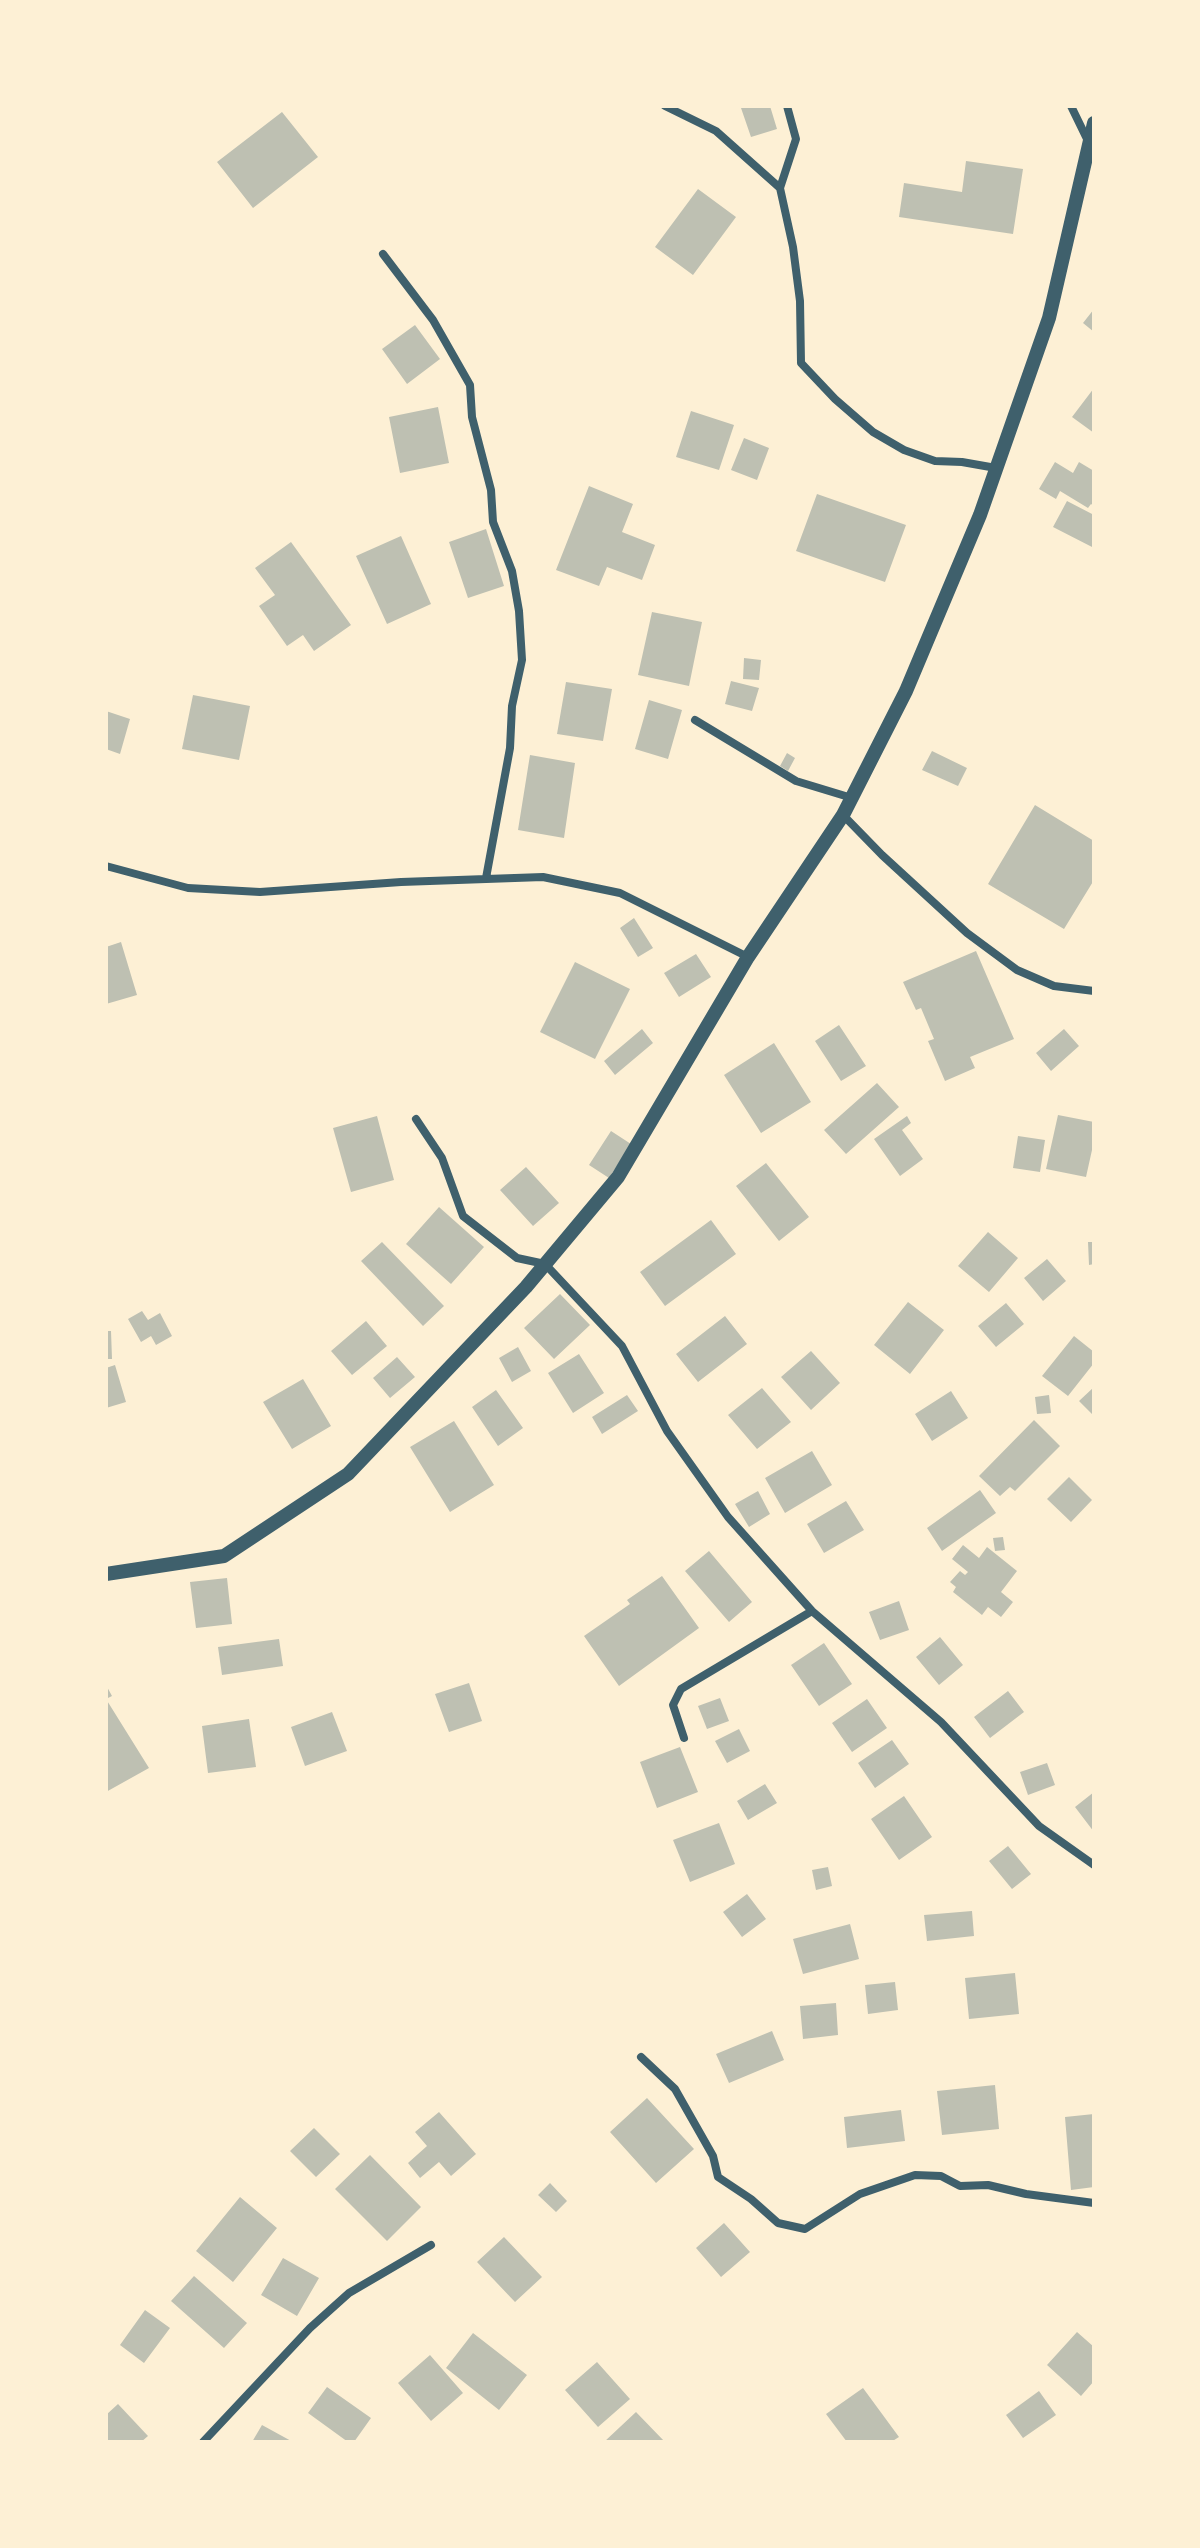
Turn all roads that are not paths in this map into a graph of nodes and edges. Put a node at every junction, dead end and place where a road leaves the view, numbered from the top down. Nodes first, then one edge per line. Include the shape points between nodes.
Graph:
1 (665, 106) edge
2 (787, 106) edge
3 (1071, 106) edge
4 (1094, 123) edge
5 (1088, 141) junction
6 (1090, 166) edge
7 (780, 188) junction
8 (383, 254) dead end
9 (996, 468) junction
10 (695, 720) dead end
11 (852, 798) junction
12 (843, 815) junction
13 (106, 866) edge
14 (486, 878) junction
15 (748, 957) junction
16 (1094, 991) edge
17 (416, 1119) dead end
18 (545, 1264) junction
19 (106, 1574) edge
20 (812, 1611) junction
21 (684, 1738) dead end
22 (1094, 1865) edge
23 (641, 2057) dead end
24 (1094, 2203) edge
25 (431, 2245) dead end
26 (203, 2442) edge

1 - 7 street via 716,131
2 - 7 street via 796,139
3 - 5 street
4 - 5 street
5 - 6 street
6 - 9 street via 1049,318
7 - 9 street via 800,301 801,363 873,432 904,450 935,461
8 - 14 street via 433,320 470,385 493,522 512,571 519,611 522,660
9 - 11 street via 906,691
10 - 11 street via 796,781
11 - 12 street
12 - 15 street
12 - 16 street via 967,933 1017,970 1054,986
13 - 14 street via 188,888 260,892
14 - 15 street via 543,877 620,893
15 - 18 street via 618,1177
17 - 18 street via 442,1158 463,1216 517,1258
18 - 19 street via 348,1474 224,1556
18 - 20 street via 622,1346 667,1431 728,1517
20 - 21 street via 681,1689 673,1705
20 - 22 street via 941,1722 1039,1826
23 - 24 street via 675,2089 713,2156 718,2177 778,2223 805,2229 860,2194 915,2175
25 - 26 street via 349,2293

